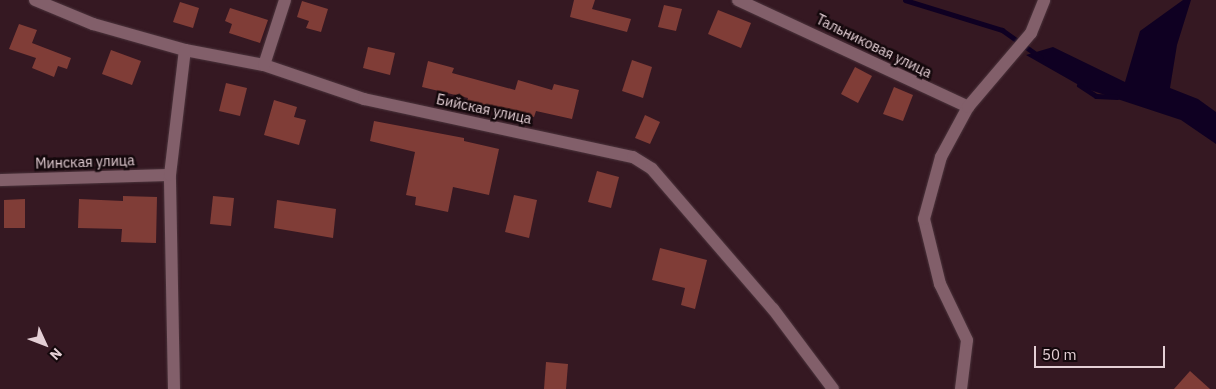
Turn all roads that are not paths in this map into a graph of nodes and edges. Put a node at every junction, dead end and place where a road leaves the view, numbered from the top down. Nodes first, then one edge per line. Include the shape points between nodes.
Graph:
1 (35, 0) edge
2 (284, 0) edge
3 (738, 0) edge
4 (1044, 0) edge
5 (185, 50) junction
6 (264, 65) junction
7 (968, 107) junction
8 (170, 174) junction
9 (0, 180) edge
10 (174, 389) edge
11 (833, 389) edge
12 (961, 389) edge

1 - 5 street, Бийская улица via 93,24
2 - 6 street
3 - 7 street, Тальниковая улица
4 - 7 street via 1030,33
5 - 6 street, Бийская улица
5 - 8 street
6 - 11 street, Бийская улица via 364,98 633,157 652,169 773,309
7 - 12 street via 941,157 924,219 940,284 967,340
8 - 9 street, Минская улица
8 - 10 street

